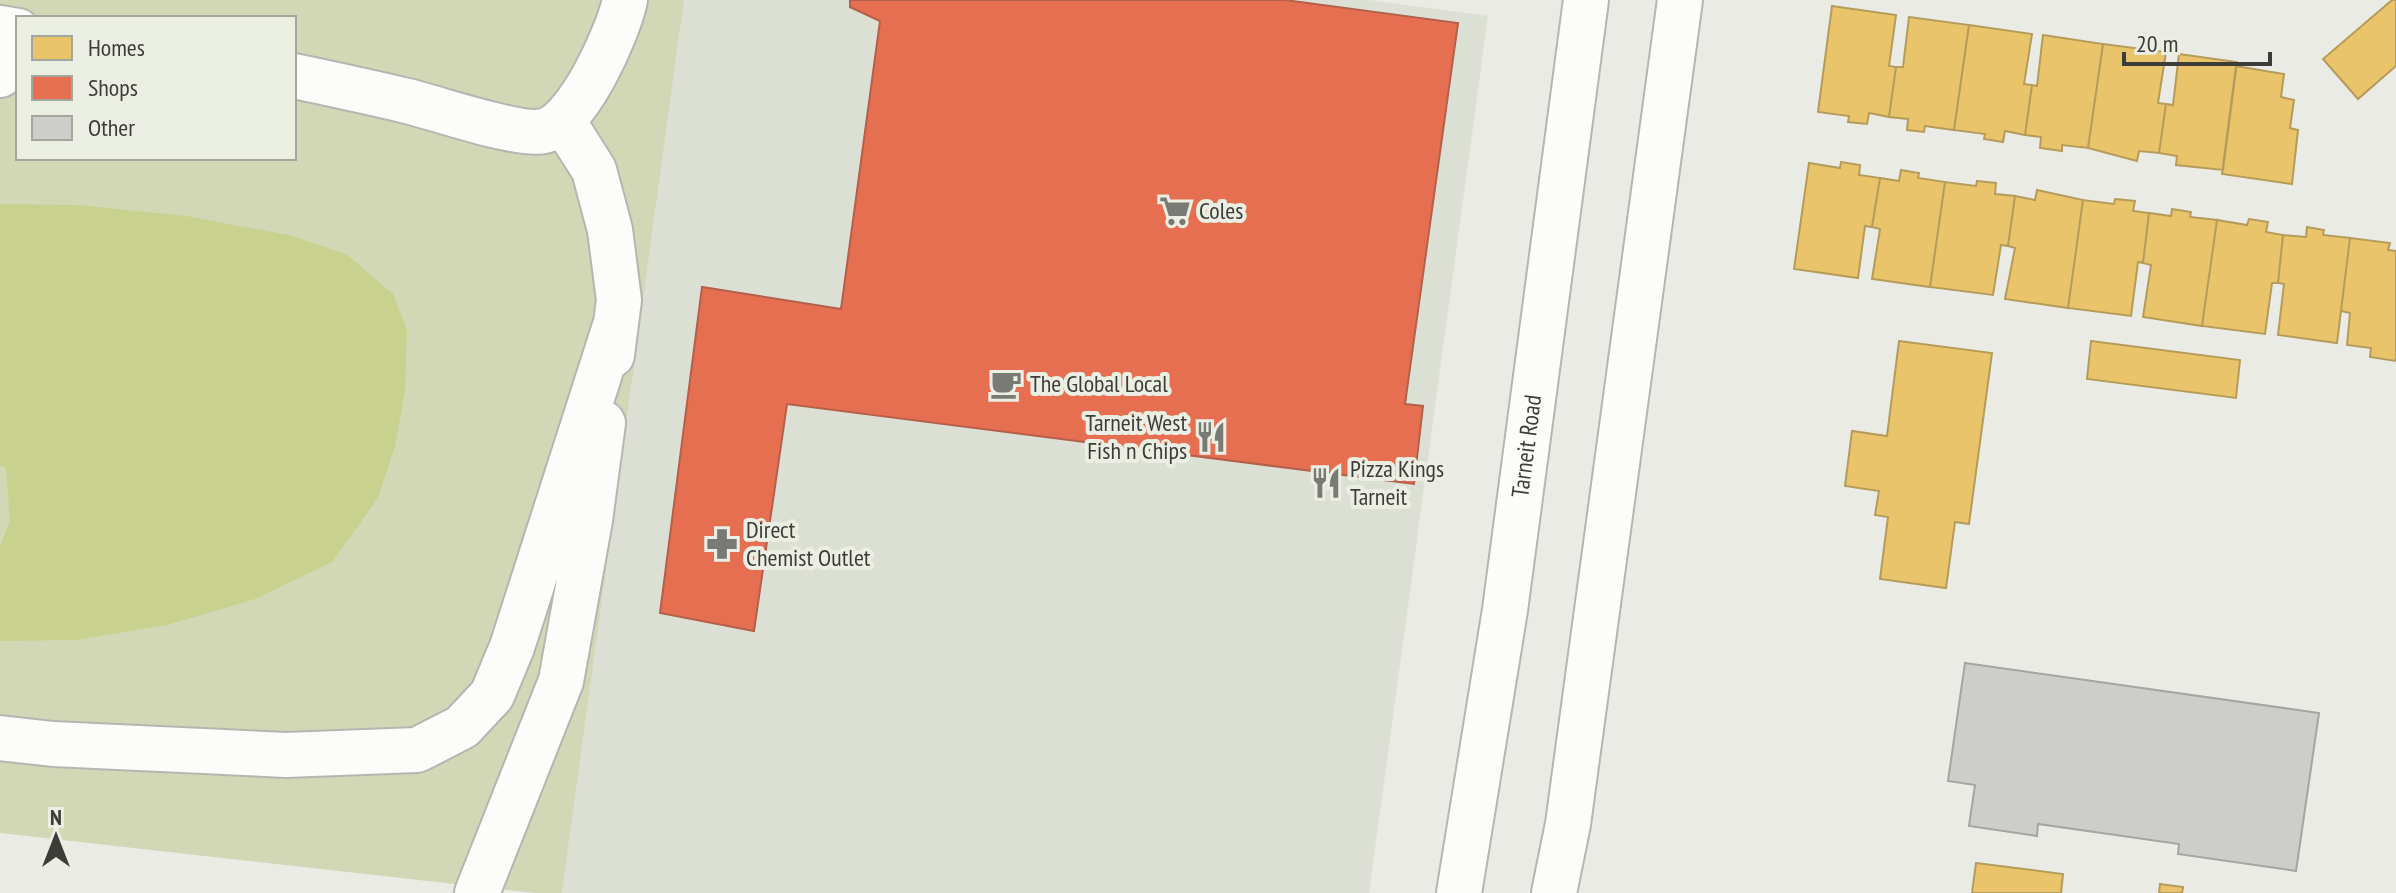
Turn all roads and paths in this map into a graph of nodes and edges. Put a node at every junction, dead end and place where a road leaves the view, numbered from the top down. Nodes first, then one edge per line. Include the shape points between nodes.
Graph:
1 (625, 0) edge
2 (1586, 0) edge
3 (1680, 0) edge
4 (16, 63) edge
5 (0, 75) edge
6 (296, 76) edge
7 (563, 121) junction
8 (615, 326) junction
9 (0, 738) edge
10 (1568, 824) junction
11 (477, 893) edge
12 (1459, 893) edge
13 (1554, 893) edge
14 (1584, 893) edge

1 - 7 street via 604,58
2 - 12 street, Tarneit Road via 1520,505
3 - 10 street
4 - 5 street
6 - 7 street via 514,130 543,131
7 - 8 street via 594,170 602,200 619,300
8 - 9 street via 512,647 492,695 462,727 417,750 364,755 178,751
8 - 11 street via 590,520 561,681
10 - 13 street
10 - 14 street

